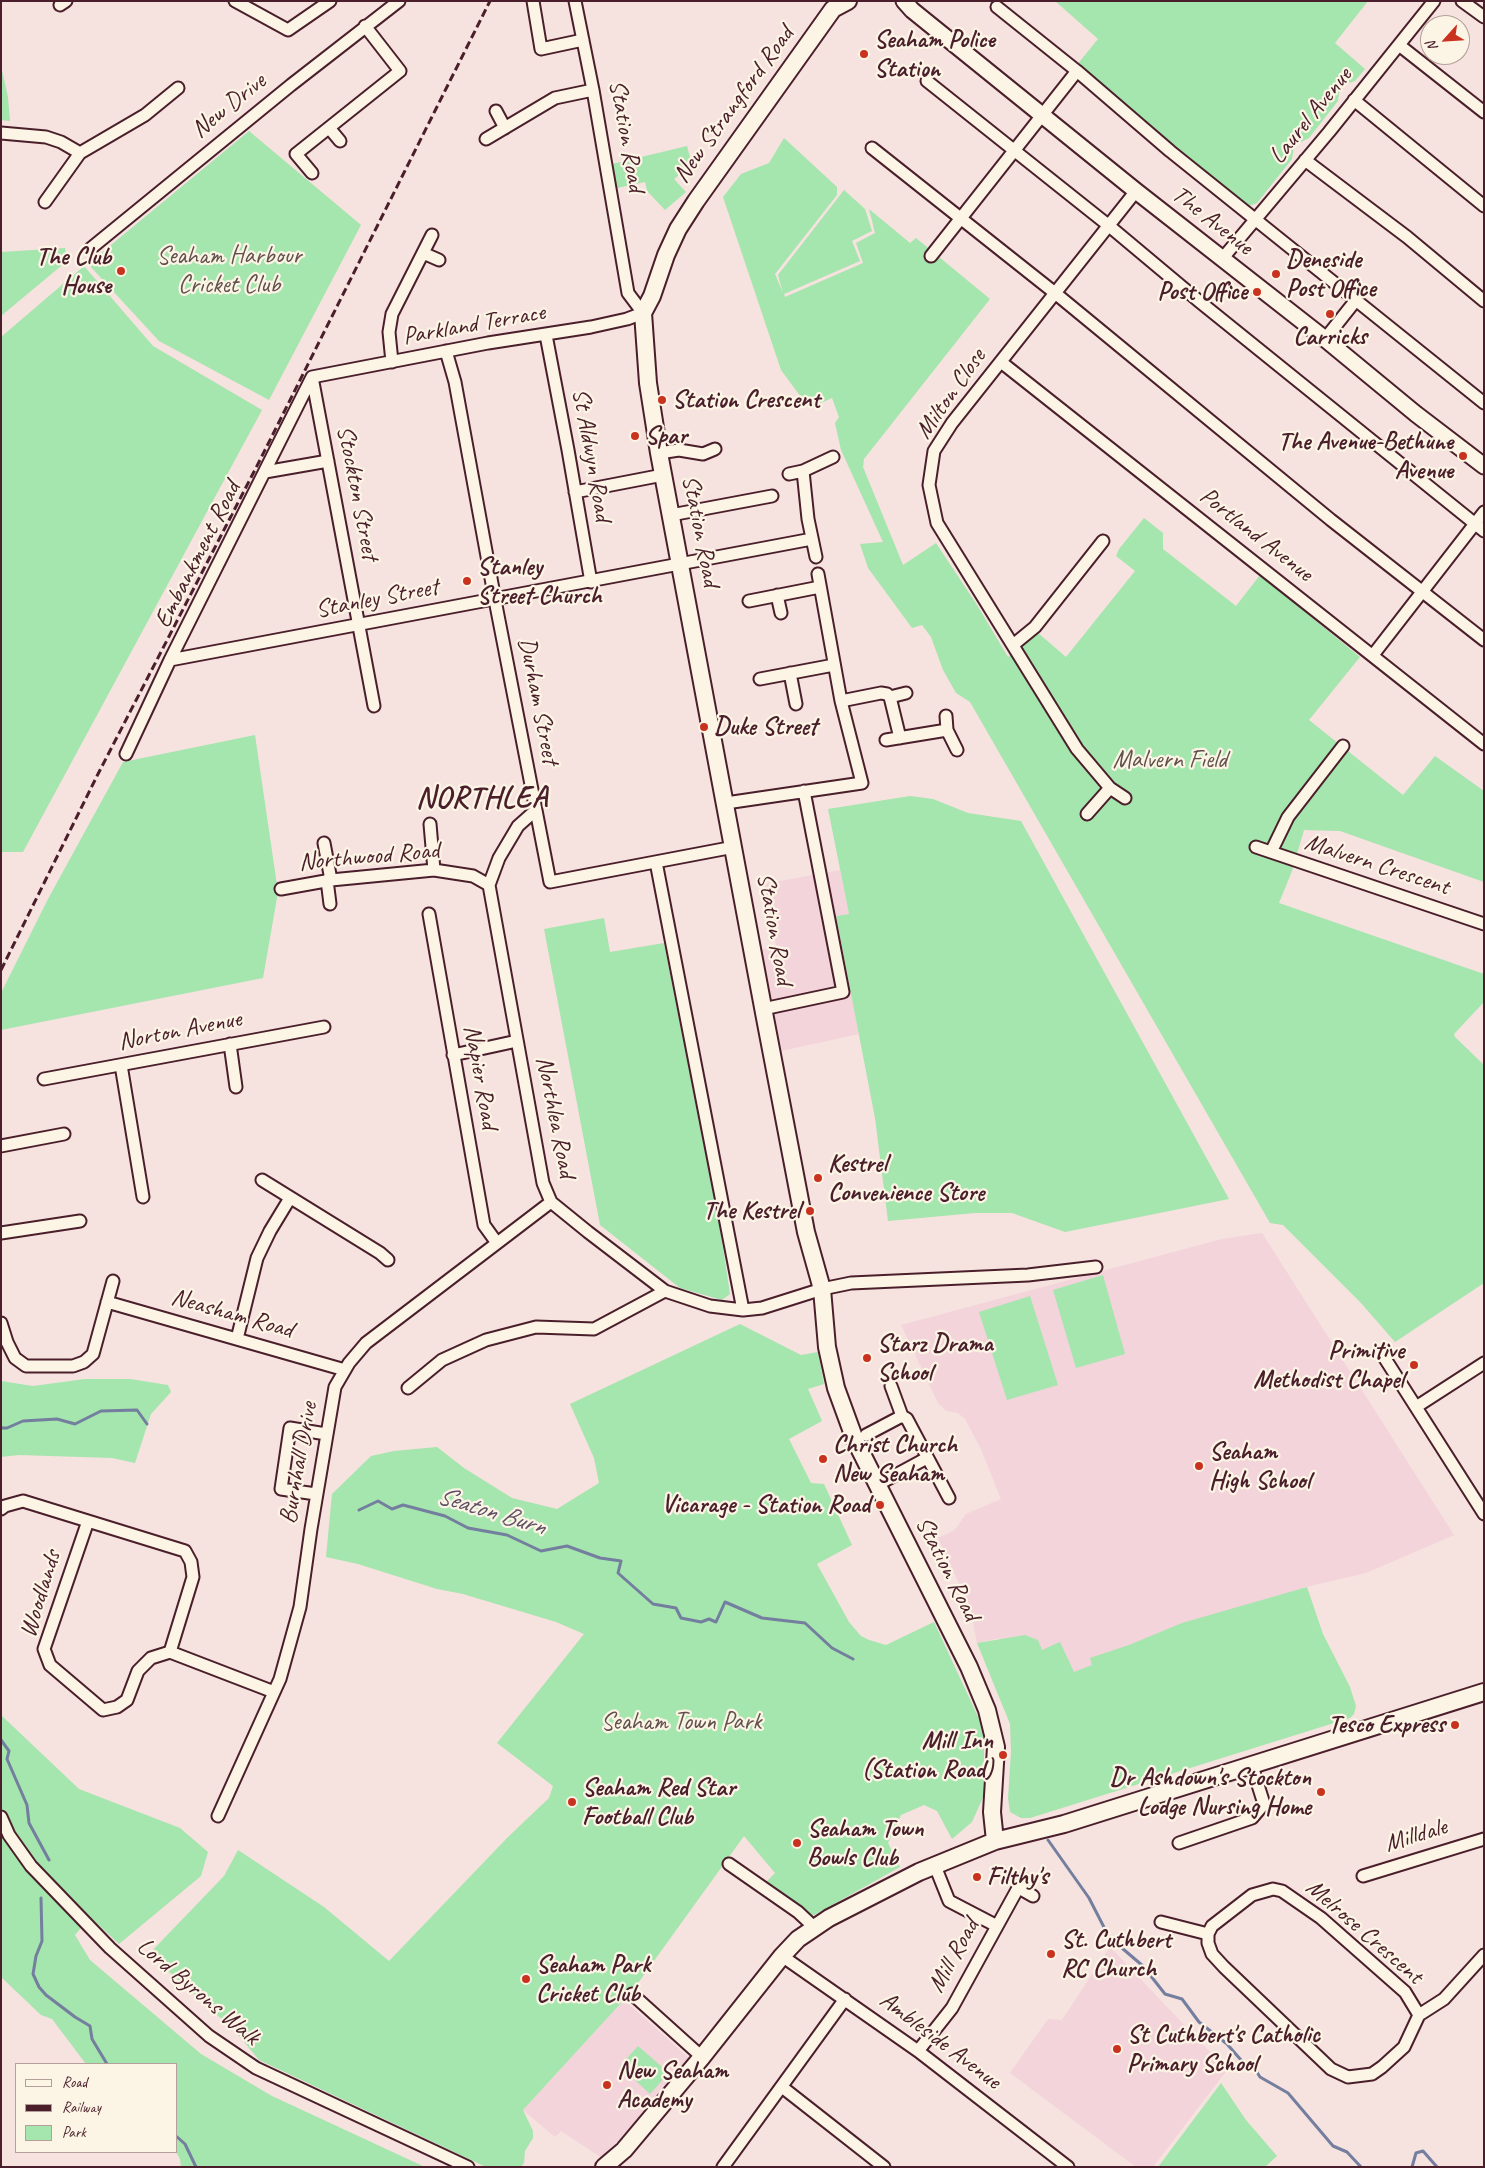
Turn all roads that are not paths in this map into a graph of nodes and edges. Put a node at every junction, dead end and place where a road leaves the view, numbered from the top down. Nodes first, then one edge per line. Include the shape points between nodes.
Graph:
1 (235, 1) edge
2 (330, 1) edge
3 (399, 1) edge
4 (533, 1) edge
5 (575, 1) edge
6 (848, 1) edge
7 (857, 1) edge
8 (863, 1) edge
9 (894, 1) edge
10 (1434, 1) edge
11 (1462, 1) edge
12 (834, 5) edge
13 (908, 6) edge
14 (997, 7) dead end
15 (1484, 17) edge
16 (365, 26) junction
17 (583, 40) junction
18 (1399, 45) junction
19 (1077, 71) junction
20 (927, 81) dead end
21 (178, 88) dead end
22 (593, 90) junction
23 (1354, 100) junction
24 (496, 111) dead end
25 (1484, 112) edge
26 (1042, 115) junction
27 (505, 128) junction
28 (330, 129) junction
29 (1, 132) edge
30 (486, 139) dead end
31 (340, 142) dead end
32 (872, 148) dead end
33 (1014, 150) junction
34 (80, 153) junction
35 (1305, 160) junction
36 (312, 173) dead end
37 (1136, 191) junction
38 (45, 202) dead end
39 (1484, 206) edge
40 (960, 218) junction
41 (1255, 220) junction
42 (1108, 225) junction
43 (432, 235) dead end
44 (90, 249) dead end
45 (423, 252) junction
46 (931, 256) dead end
47 (1222, 259) junction
48 (439, 260) dead end
49 (1055, 293) junction
50 (1356, 300) junction
51 (1484, 301) edge
52 (643, 313) junction
53 (546, 335) junction
54 (1325, 339) junction
55 (446, 352) junction
56 (392, 362) junction
57 (1000, 362) junction
58 (312, 377) junction
59 (1484, 403) edge
60 (715, 449) dead end
61 (659, 453) junction
62 (833, 457) dead end
63 (328, 461) junction
64 (1484, 466) edge
65 (803, 471) junction
66 (265, 472) junction
67 (790, 474) dead end
68 (663, 475) junction
69 (576, 492) junction
70 (772, 496) dead end
71 (1484, 512) edge
72 (671, 515) junction
73 (1479, 527) edge
74 (812, 539) junction
75 (1103, 541) dead end
76 (816, 557) dead end
77 (681, 565) junction
78 (818, 574) dead end
79 (591, 582) junction
80 (820, 587) junction
81 (1422, 592) junction
82 (777, 595) junction
83 (495, 600) junction
84 (749, 601) dead end
85 (780, 612) dead end
86 (359, 625) junction
87 (1484, 640) edge
88 (1013, 645) junction
89 (1373, 655) junction
90 (170, 660) junction
91 (834, 665) junction
92 (790, 673) junction
93 (760, 679) dead end
94 (906, 693) dead end
95 (890, 697) junction
96 (841, 701) junction
97 (796, 704) dead end
98 (374, 706) dead end
99 (946, 716) dead end
100 (947, 730) junction
101 (900, 738) junction
102 (886, 740) dead end
103 (1484, 744) edge
104 (1342, 746) dead end
105 (957, 750) dead end
106 (126, 754) dead end
107 (1110, 788) junction
108 (804, 791) junction
109 (1125, 798) dead end
110 (726, 803) junction
111 (536, 810) junction
112 (1087, 814) dead end
113 (430, 824) dead end
114 (324, 843) dead end
115 (734, 847) junction
116 (1256, 847) dead end
117 (1271, 852) junction
118 (656, 862) junction
119 (434, 870) junction
120 (329, 880) junction
121 (489, 885) junction
122 (281, 889) dead end
123 (330, 904) dead end
124 (429, 914) dead end
125 (1484, 924) edge
126 (763, 1008) junction
127 (324, 1026) dead end
128 (518, 1042) junction
129 (230, 1044) junction
130 (453, 1055) junction
131 (121, 1065) junction
132 (44, 1079) dead end
133 (236, 1087) dead end
134 (64, 1134) dead end
135 (1, 1146) edge
136 (262, 1180) dead end
137 (143, 1197) dead end
138 (290, 1198) junction
139 (551, 1202) junction
140 (80, 1221) dead end
141 (1, 1233) edge
142 (497, 1243) junction
143 (388, 1260) dead end
144 (1096, 1267) dead end
145 (113, 1281) dead end
146 (822, 1289) junction
147 (664, 1292) junction
148 (107, 1302) junction
149 (743, 1310) junction
150 (1, 1323) edge
151 (237, 1339) junction
152 (1384, 1357) dead end
153 (1484, 1363) edge
154 (345, 1370) junction
155 (891, 1386) dead end
156 (408, 1388) dead end
157 (1416, 1407) junction
158 (902, 1416) junction
159 (326, 1434) junction
160 (866, 1435) dead end
161 (927, 1458) junction
162 (876, 1485) junction
163 (316, 1494) junction
164 (949, 1498) dead end
165 (1, 1509) edge
166 (1484, 1514) edge
167 (88, 1522) junction
168 (170, 1652) junction
169 (274, 1692) junction
170 (1484, 1692) edge
171 (1252, 1766) junction
172 (992, 1800) junction
173 (218, 1816) dead end
174 (1, 1817) edge
175 (1012, 1838) junction
176 (1484, 1839) edge
177 (995, 1841) junction
178 (1179, 1843) dead end
179 (729, 1864) dead end
180 (935, 1866) junction
181 (1362, 1876) dead end
182 (1033, 1896) dead end
183 (1161, 1922) dead end
184 (997, 1926) junction
185 (814, 1927) junction
186 (1208, 1934) junction
187 (1484, 1955) edge
188 (782, 1956) junction
189 (632, 1994) dead end
190 (845, 1999) junction
191 (1419, 2015) junction
192 (918, 2051) junction
193 (702, 2058) junction
194 (782, 2087) junction
195 (468, 2167) edge
196 (604, 2167) edge
197 (723, 2167) edge
198 (884, 2167) edge
199 (1068, 2167) edge

1 - 2 street via 288,30
3 - 16 street, New Drive
4 - 17 street via 542,49
5 - 17 street, Station Road
6 - 12 main road, New Strangford Road
7 - 8 main road
9 - 13 street, The Avenue
10 - 18 street, Laurel Avenue
11 - 15 street
12 - 52 main road, New Strangford Road via 678,229
13 - 26 street, The Avenue
14 - 19 street
16 - 28 street via 400,71
16 - 44 street, New Drive
17 - 22 street, Station Road
18 - 23 street, Laurel Avenue
18 - 25 street
19 - 26 street
19 - 41 street
20 - 33 street
21 - 34 street via 145,115
22 - 27 street via 555,98
22 - 52 street, Station Road via 628,292
23 - 35 street, Laurel Avenue
23 - 39 street
24 - 27 street
26 - 33 street
26 - 37 street, The Avenue
27 - 30 street
28 - 31 street
28 - 36 street via 296,154
29 - 34 street via 46,137
32 - 40 street
33 - 40 street
33 - 42 street
34 - 38 street
35 - 41 street, Laurel Avenue
35 - 51 street
37 - 42 street, Milton Close
37 - 47 street, The Avenue
40 - 46 street
40 - 49 street
41 - 47 street, Laurel Avenue
41 - 50 street
42 - 49 street, Milton Close
42 - 73 street
43 - 45 street
45 - 48 street
45 - 56 street via 392,314 389,332
47 - 54 street, The Avenue
49 - 57 street, Milton Close
49 - 81 street
50 - 54 street
50 - 59 street
52 - 53 street, Parkland Terrace via 628,319
52 - 61 main road, Station Road via 648,383
53 - 55 street, Parkland Terrace
53 - 69 street, St Aldwyn Road
54 - 64 street, The Avenue
55 - 56 street, Parkland Terrace
55 - 83 street, Durham Street via 456,382
56 - 58 street, Parkland Terrace
57 - 88 street, Milton Close via 934,451 929,485 937,523
57 - 89 street, Portland Avenue
58 - 63 street, Stockton Street
58 - 66 street, Embankment Road
60 - 61 street via 703,454 679,450
61 - 68 main road, Station Road
62 - 65 street
63 - 66 street
63 - 86 street, Stockton Street
65 - 67 street
65 - 74 street
66 - 90 street, Embankment Road
68 - 69 street
68 - 72 main road, Station Road
69 - 79 street, St Aldwyn Road
70 - 72 street
71 - 73 street
72 - 77 main road, Station Road
73 - 81 street
74 - 76 street
74 - 77 street, Stanley Street
75 - 88 street via 1035,627
77 - 79 street, Stanley Street
77 - 110 main road, Station Road
78 - 80 street
79 - 83 street, Stanley Street
80 - 82 street
80 - 91 street
81 - 87 street
81 - 89 street
82 - 84 street
82 - 85 street
83 - 86 street, Stanley Street
83 - 111 street, Durham Street
86 - 90 street, Stanley Street
86 - 98 street, Stockton Street
88 - 107 street via 1077,749
89 - 103 street, Portland Avenue
90 - 106 street, Embankment Road
91 - 92 street
91 - 96 street
92 - 93 street
92 - 97 street
94 - 95 street
95 - 96 street via 881,693
95 - 101 street
96 - 108 street via 862,783
99 - 100 street
100 - 101 street
100 - 105 street
101 - 102 street
104 - 117 street via 1288,817
107 - 109 street
107 - 112 street
108 - 110 street
108 - 126 street via 843,992
110 - 115 main road, Station Road
111 - 118 street, Durham Street via 550,882
111 - 121 street via 518,826 499,858
113 - 119 street
114 - 120 street
115 - 118 street
115 - 126 main road, Station Road
116 - 117 street, Malvern Crescent
117 - 125 street, Malvern Crescent
118 - 149 street
119 - 120 street, Northwood Road
119 - 121 street, Northwood Road via 473,876
120 - 122 street, Northwood Road
120 - 123 street
121 - 128 street, Northlea Road
124 - 130 street, Napier Road
126 - 146 main road, Station Road via 806,1232
127 - 129 street, Norton Avenue
128 - 130 street
128 - 139 street, Northlea Road via 543,1183
129 - 131 street, Norton Avenue
129 - 133 street
130 - 142 street, Napier Road via 484,1226
131 - 132 street, Norton Avenue
131 - 137 street
134 - 135 street
136 - 138 street
138 - 143 street
138 - 151 street via 257,1258
139 - 142 street, Burnhall Drive
139 - 147 street, Northlea Road
140 - 141 street
142 - 154 street, Burnhall Drive via 366,1343
144 - 146 street, Northlea Road via 1028,1275 851,1283
145 - 148 street
146 - 149 street, Northlea Road via 762,1308
146 - 162 main road, Station Road via 827,1347 836,1388
147 - 149 street, Northlea Road via 710,1306
147 - 156 street via 594,1329 536,1327 486,1340 442,1360
148 - 150 street via 93,1354 74,1366 26,1366 15,1358
148 - 151 street, Neasham Road
151 - 154 street, Neasham Road
152 - 157 street
153 - 157 street
154 - 159 street, Burnhall Drive via 335,1387
155 - 158 street
157 - 166 street
158 - 160 street
158 - 161 street via 907,1419
159 - 163 street, Burnhall Drive
159 - 163 street via 290,1428 281,1489
161 - 162 street
161 - 164 street
162 - 172 main road, Station Road via 969,1667 987,1710 996,1747
163 - 169 street, Burnhall Drive via 300,1608
165 - 167 street via 23,1501
167 - 168 street via 185,1552 191,1562 193,1577
167 - 168 street, Woodlands via 44,1649 50,1665 103,1710 117,1707 127,1700 138,1671 151,1658
168 - 169 street
169 - 173 street, Burnhall Drive
170 - 171 main road
171 - 175 main road
171 - 178 street via 1264,1804 1252,1818
172 - 175 main road via 1002,1825
172 - 177 main road, Station Road
174 - 195 street, Lord Byrons Walk via 36,1872 110,1948 209,2036 256,2068
175 - 177 main road
176 - 181 street, Milldale via 1375,1867
177 - 180 main road
179 - 185 street
180 - 184 street via 949,1901
180 - 185 main road
182 - 184 street, Mill Road via 1021,1884
183 - 186 street
184 - 192 street, Mill Road via 952,2008
185 - 188 main road
186 - 191 street, Melrose Crescent via 1212,1926 1252,1895 1273,1889 1282,1891 1321,1918 1405,1992
186 - 191 street, Melrose Crescent via 1212,1954 1224,1967 1331,2069 1348,2078 1372,2074 1382,2067 1404,2047
187 - 191 street, Melrose Crescent via 1444,1999
188 - 190 street, Ambleside Avenue
188 - 193 main road
189 - 193 street
190 - 192 street, Ambleside Avenue
190 - 194 street
192 - 199 street, Ambleside Avenue
193 - 196 main road via 624,2150
194 - 197 street
194 - 198 street

